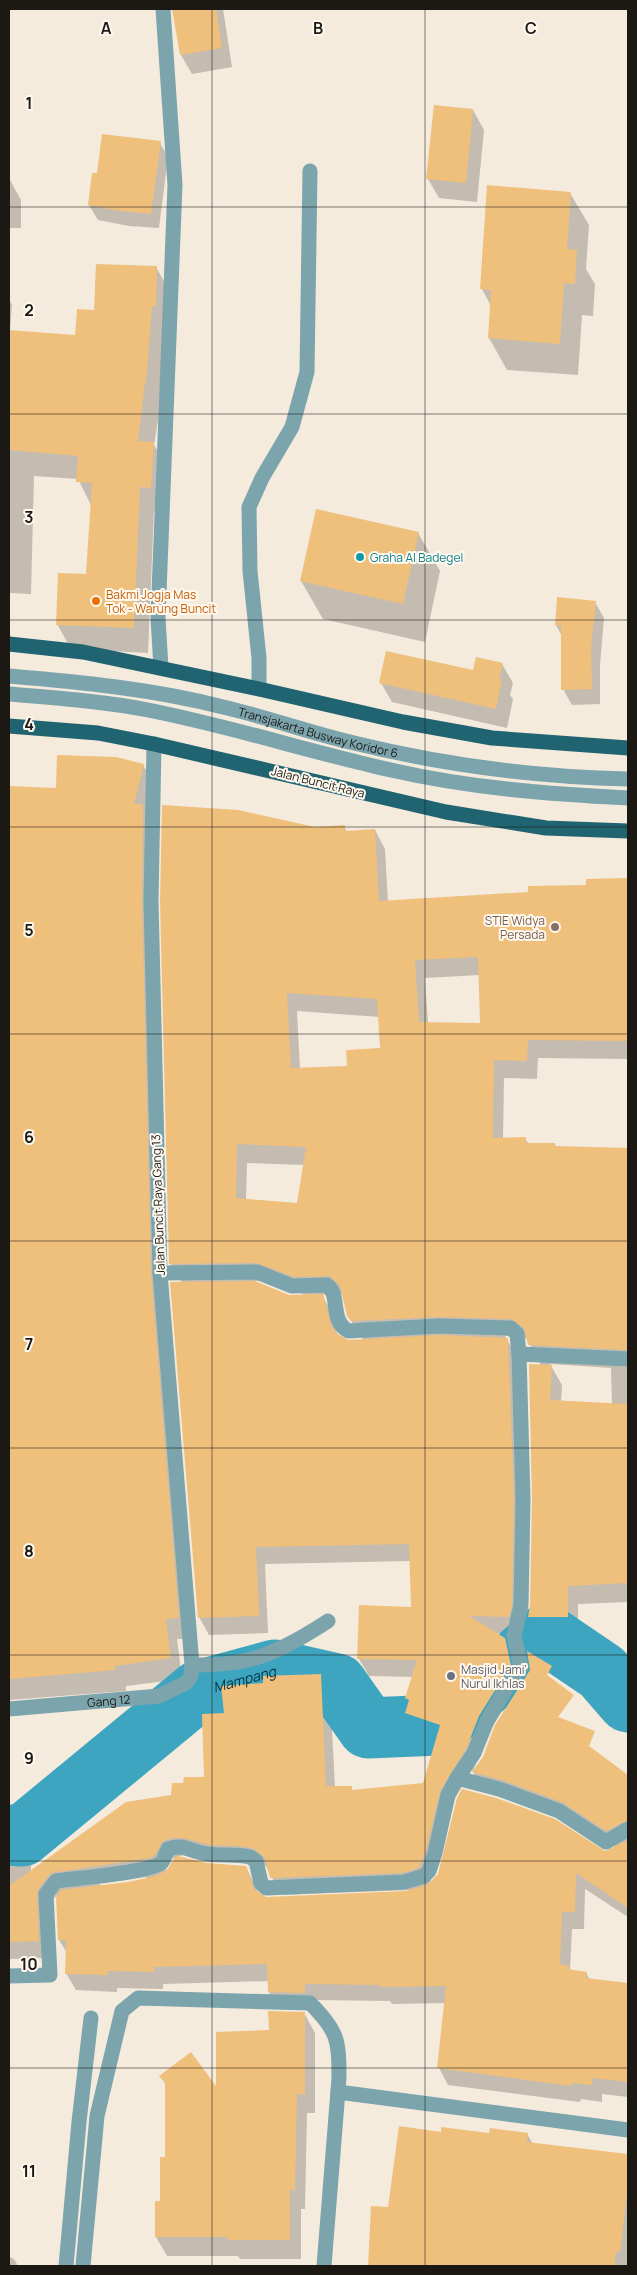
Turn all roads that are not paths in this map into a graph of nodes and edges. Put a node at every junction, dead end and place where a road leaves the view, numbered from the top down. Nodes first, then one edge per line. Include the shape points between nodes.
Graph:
1 (162, 9) edge
2 (310, 172) dead end
3 (9, 644) edge
4 (161, 668) junction
5 (9, 676) edge
6 (259, 689) junction
7 (9, 694) edge
8 (9, 726) edge
9 (154, 744) junction
10 (628, 748) edge
11 (628, 780) edge
12 (628, 798) edge
13 (628, 831) edge
14 (160, 1273) junction
15 (519, 1354) junction
16 (628, 1359) edge
17 (328, 1621) dead end
18 (192, 1665) junction
19 (9, 1709) edge
20 (457, 1778) junction
21 (628, 1828) edge
22 (9, 1976) edge
23 (90, 2018) dead end
24 (338, 2092) junction
25 (628, 2130) edge
26 (66, 2266) edge
27 (83, 2266) edge
28 (324, 2266) edge

1 - 4 street via 175,186 158,618
2 - 6 street via 307,372 292,427 249,507 250,571
3 - 4 main road via 83,652
4 - 6 main road
5 - 11 street, Transjakarta Busway Koridor 6 via 97,684 222,706 354,743 493,770
6 - 10 main road via 403,722 492,738
7 - 12 street, Transjakarta Busway Koridor 6 via 147,710 392,770 460,783 563,795
8 - 9 main road, Jalan Buncit Raya via 98,733
9 - 13 main road, Jalan Buncit Raya via 446,812 546,828
9 - 14 street, Jalan Buncit Raya Gang 13 via 151,901
14 - 15 street via 257,1272 292,1286 327,1285 333,1292 338,1321 348,1331 439,1326 511,1328 517,1334
14 - 18 street, Jalan Buncit Raya Gang 13
15 - 16 street
15 - 20 street via 523,1510 521,1605 514,1639 522,1664
17 - 18 street via 278,1649 240,1662
18 - 19 street, Gang 12 via 191,1676 186,1683 159,1696
20 - 21 street via 559,1811 606,1842
20 - 22 street via 448,1795 429,1871 424,1876 404,1882 266,1888 261,1883 256,1861 250,1857 203,1854 186,1847 168,1849 164,1859 155,1865 56,1881 46,1894 50,1975
23 - 26 street
24 - 25 street
24 - 27 street via 339,2049 336,2036 326,2019 310,2003 138,1998 122,2011 97,2116
24 - 28 street

